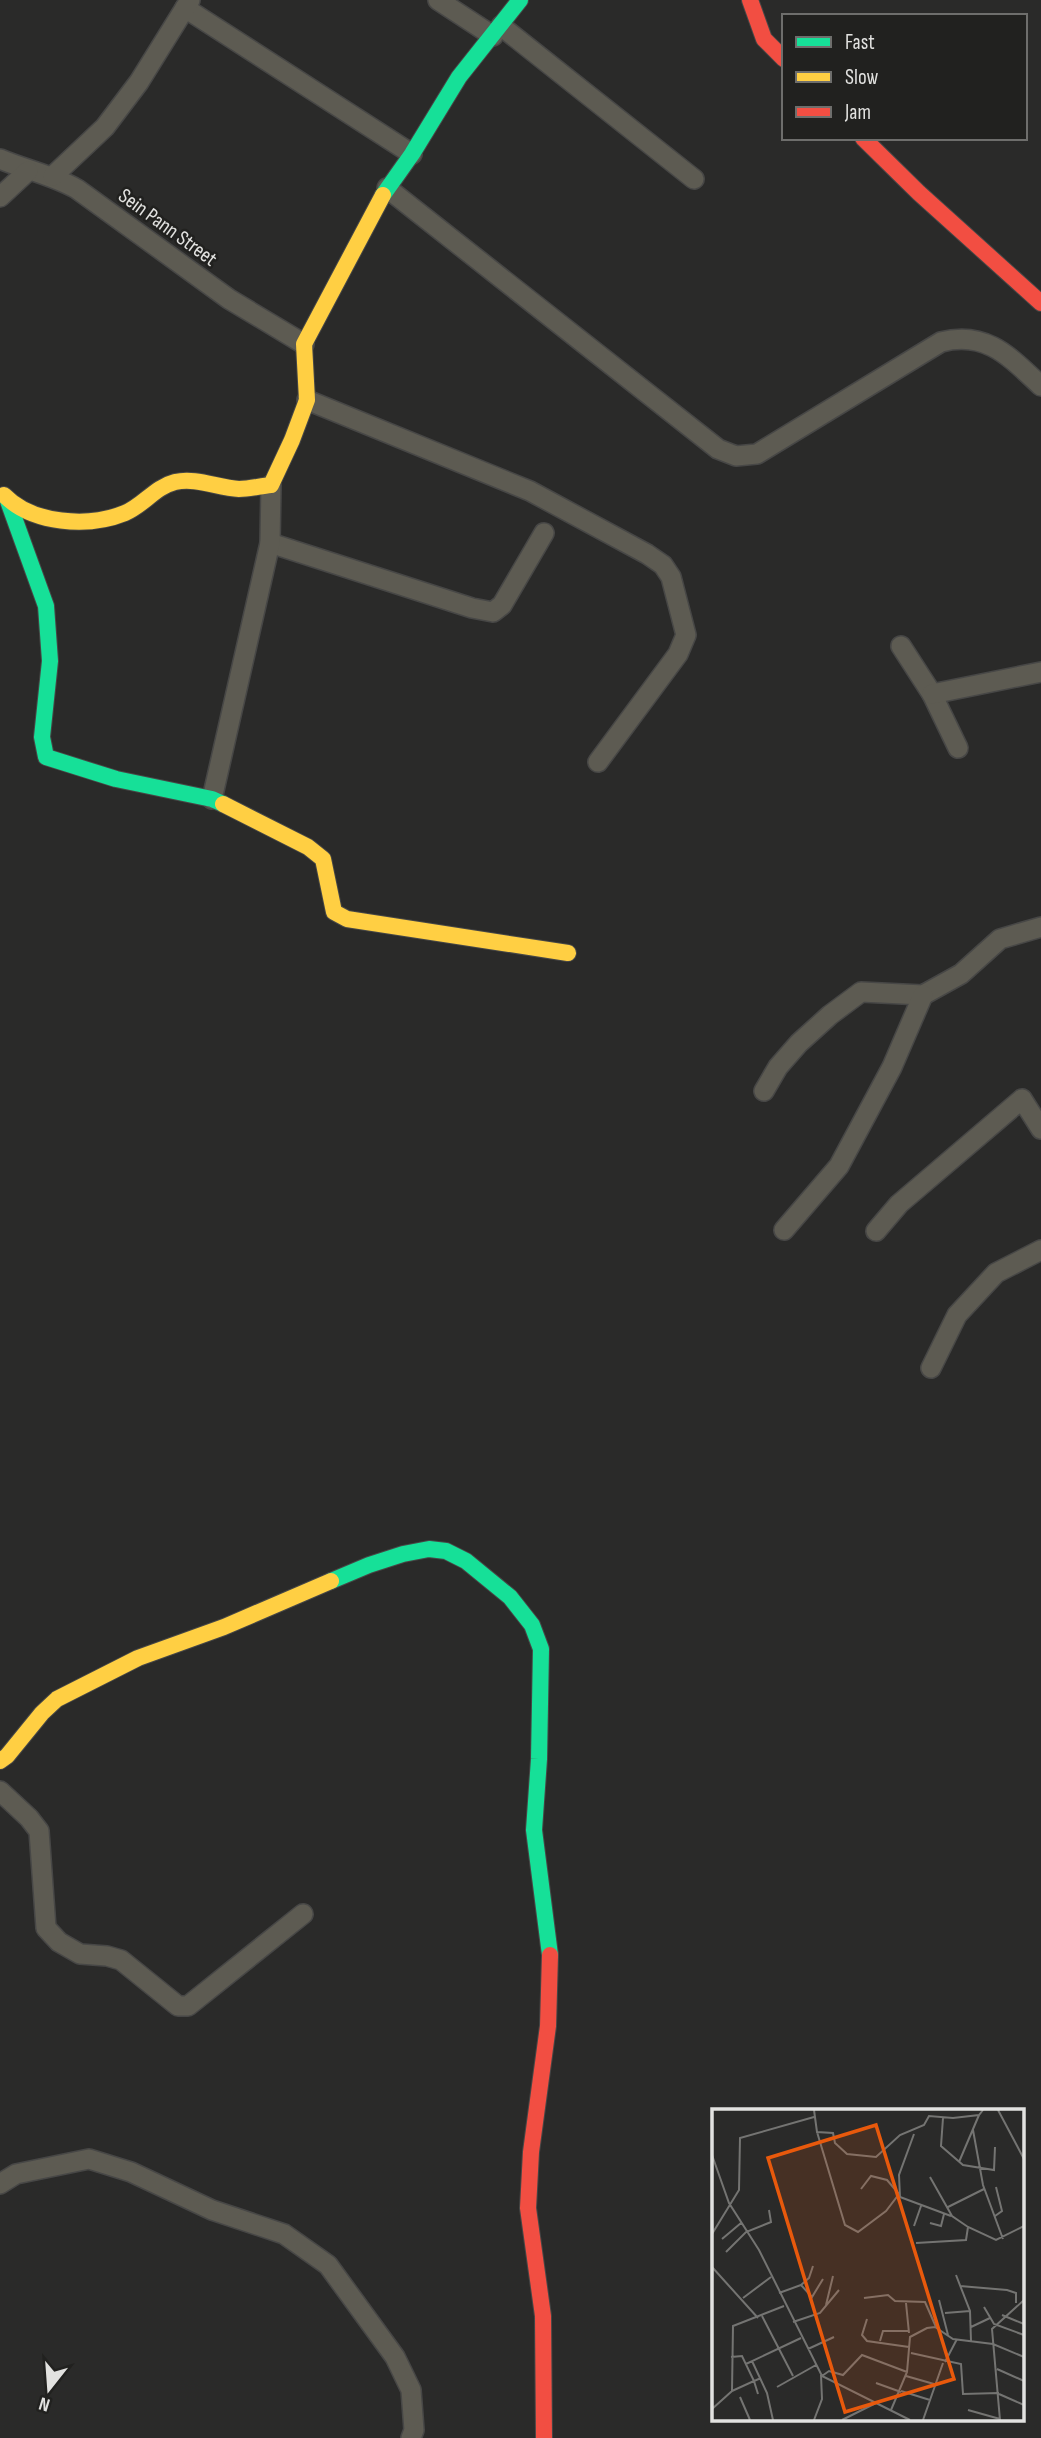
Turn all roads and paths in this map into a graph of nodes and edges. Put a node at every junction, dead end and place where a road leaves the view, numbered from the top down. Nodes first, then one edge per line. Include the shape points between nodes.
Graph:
1 (438, 0) edge
2 (520, 0) edge
3 (750, 0) edge
4 (188, 4) edge
5 (497, 31) junction
6 (782, 57) edge
7 (865, 140) edge
8 (412, 154) junction
9 (0, 159) edge
10 (28, 171) junction
11 (53, 176) junction
12 (694, 179) dead end
13 (387, 188) junction
14 (0, 197) edge
15 (1041, 303) edge
16 (304, 344) junction
17 (1041, 386) edge
18 (307, 400) junction
19 (271, 485) junction
20 (4, 495) edge
21 (544, 533) dead end
22 (270, 543) junction
23 (901, 646) dead end
24 (1041, 672) edge
25 (932, 694) junction
26 (958, 748) dead end
27 (598, 762) dead end
28 (212, 799) junction
29 (1041, 926) edge
30 (568, 953) dead end
31 (923, 995) junction
32 (764, 1091) dead end
33 (1041, 1129) edge
34 (784, 1230) dead end
35 (876, 1231) dead end
36 (1041, 1250) edge
37 (931, 1368) dead end
38 (0, 1761) edge
39 (0, 1791) edge
40 (303, 1914) dead end
41 (0, 2184) edge
42 (411, 2438) edge
43 (544, 2438) edge

1 - 5 street
2 - 5 street
3 - 6 street via 764,39
4 - 8 street
4 - 11 street via 105,127
5 - 8 street via 459,77
5 - 12 street
7 - 15 street
8 - 13 street
9 - 10 street, Sein Pann Street
10 - 11 street, Sein Pann Street
10 - 14 street
11 - 16 street, Sein Pann Street via 229,299
13 - 16 street
13 - 17 street via 718,449 736,456 757,454 941,342 960,337 986,342
16 - 18 street
18 - 19 street
18 - 27 street via 530,491 663,565 671,577 686,635 678,654
19 - 20 street via 241,489 177,481 125,512 96,519 56,520 27,514
19 - 22 street
20 - 28 street via 46,606 50,661 42,737 46,757 116,779
21 - 22 street via 493,612
22 - 28 street
23 - 25 street
24 - 25 street
25 - 26 street
28 - 30 street via 323,859 334,912 347,919
29 - 31 street via 1000,939 961,974
31 - 32 street via 861,992 799,1043
31 - 34 street via 892,1067 839,1166
33 - 35 street via 1022,1099 899,1203
36 - 37 street via 996,1273 965,1306
38 - 43 street via 57,1699 138,1658 380,1561 429,1549 446,1551 466,1561 510,1597 532,1625 541,1649 534,1830 550,1958 548,2026 528,2208 544,2316
39 - 40 street via 39,1831 46,1928 80,1954 121,1960 178,2006 188,2006
41 - 42 street via 16,2174 89,2159 284,2234 328,2265 395,2357 411,2390

